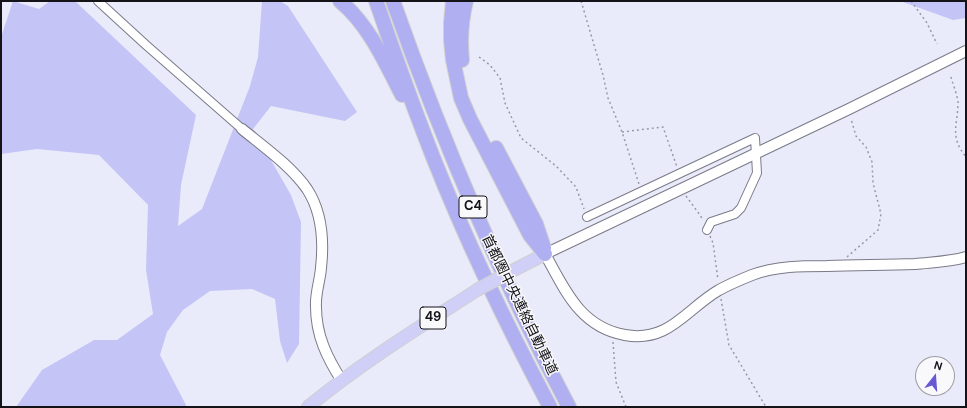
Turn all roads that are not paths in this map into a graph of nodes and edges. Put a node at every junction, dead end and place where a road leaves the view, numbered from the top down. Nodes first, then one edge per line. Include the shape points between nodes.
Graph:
1 (98, 1) edge
2 (340, 1) edge
3 (376, 1) edge
4 (393, 1) edge
5 (453, 1) edge
6 (466, 1) edge
7 (966, 51) edge
8 (457, 60) junction
9 (242, 129) joint
10 (757, 152) junction
11 (433, 158) junction
12 (587, 217) road end
13 (707, 230) road end
14 (545, 254) junction
15 (966, 257) edge
16 (342, 381) junction
17 (308, 407) edge
18 (550, 407) edge
19 (569, 407) edge

1 - 9 street
2 - 11 highway via 356,16 370,35
3 - 11 highway, 首都圏中央連絡自動車道 / C4
4 - 19 highway, 首都圏中央連絡自動車道 / C4 via 452,158 488,242
5 - 8 highway via 451,29
6 - 8 highway
7 - 10 street
8 - 14 highway via 462,82 539,231
9 - 16 street via 285,164 307,188 314,202 323,239 316,298 317,322 323,346
10 - 12 street via 755,138
10 - 13 street via 757,173 742,208 735,214 711,222
10 - 14 street
11 - 18 highway, 首都圏中央連絡自動車道 / C4 via 477,260
14 - 15 street via 578,309 593,322 612,332 642,336 671,327 720,290 769,270 794,266 895,265 951,261
14 - 16 main road, 49, bridge via 477,290
16 - 17 main road, 49

